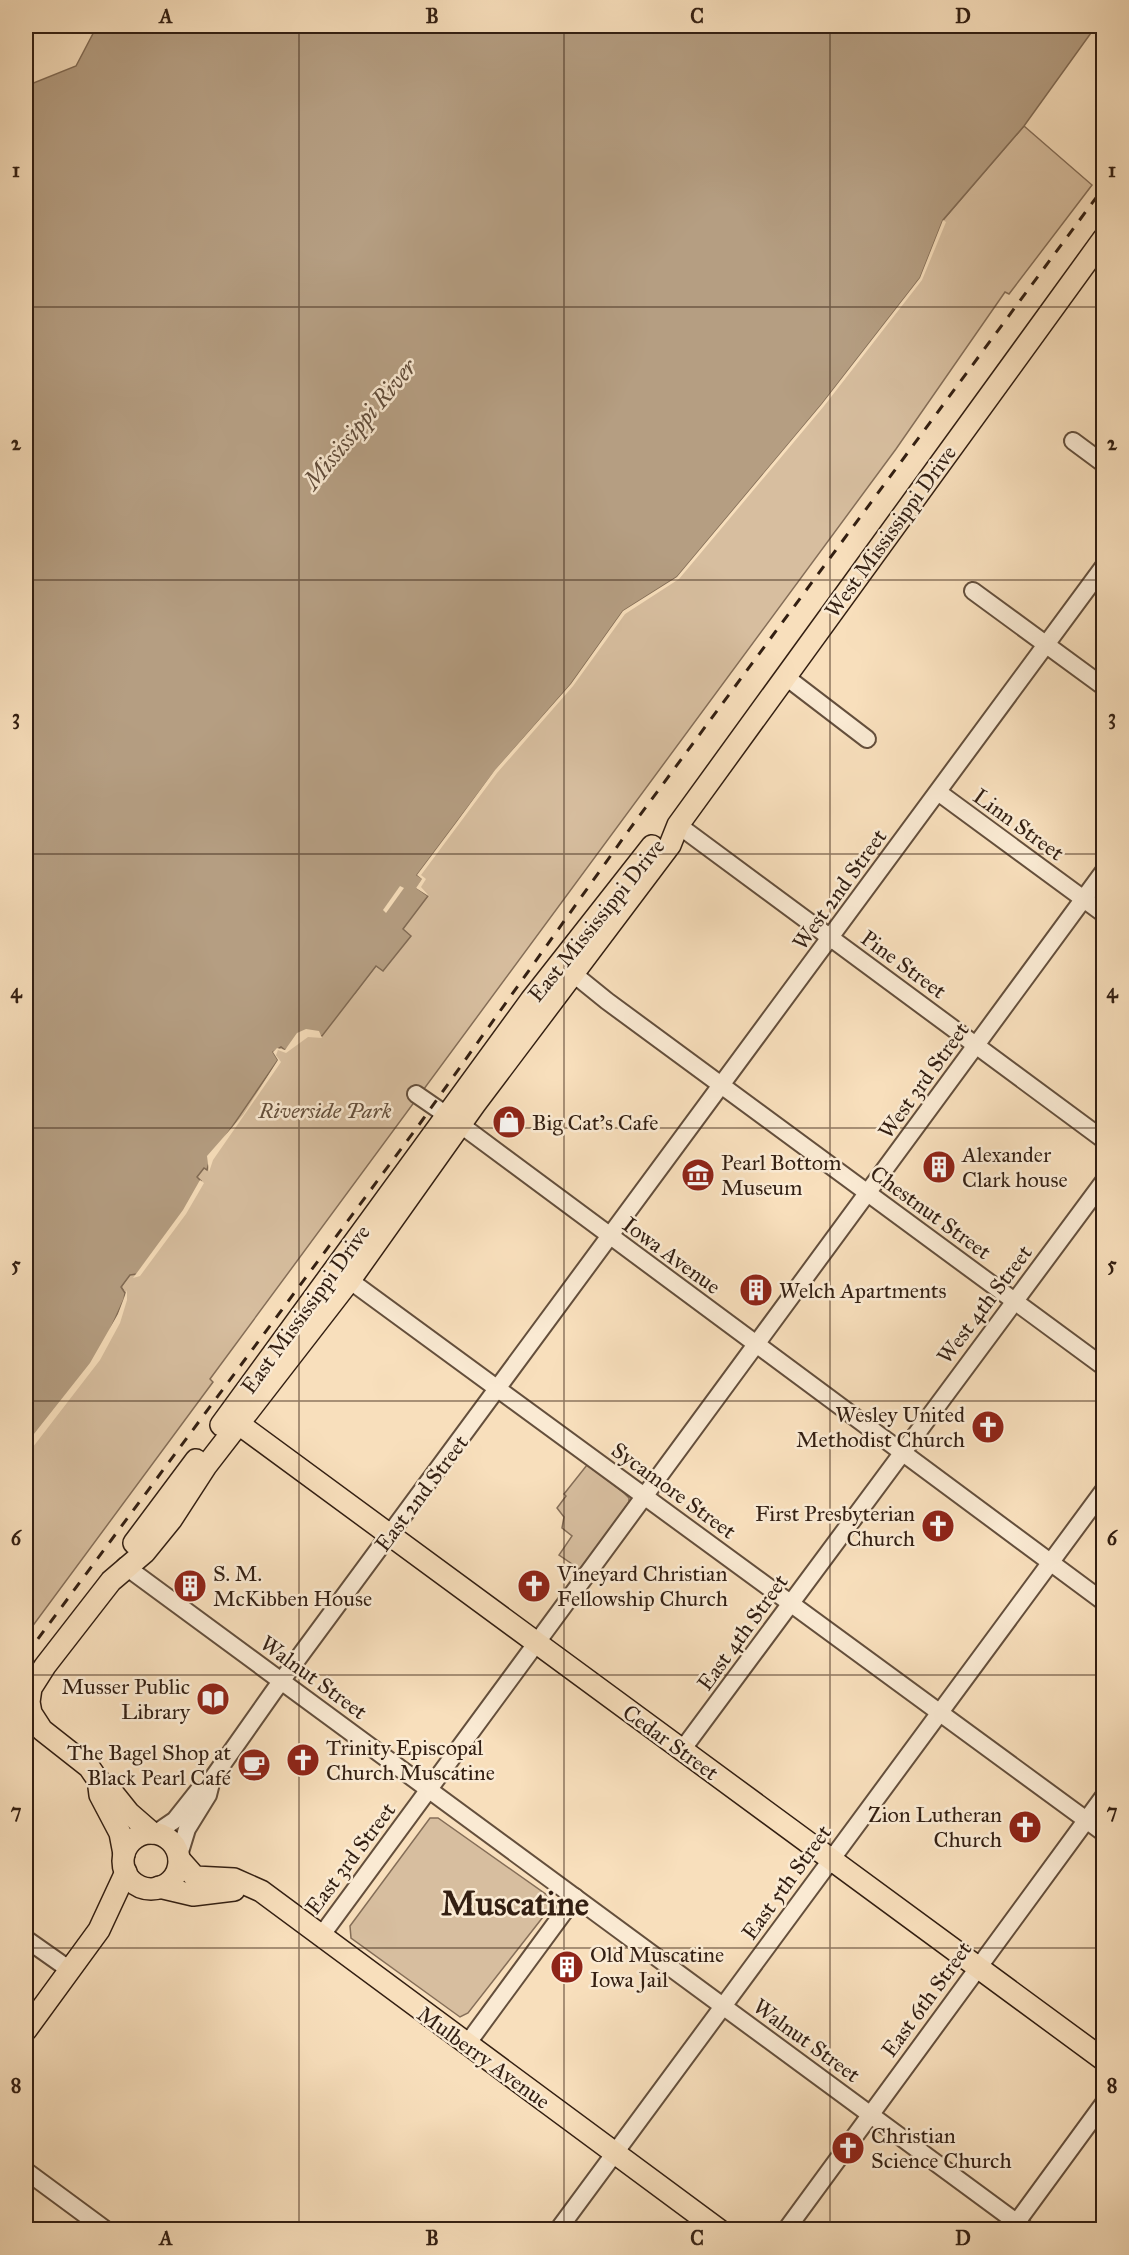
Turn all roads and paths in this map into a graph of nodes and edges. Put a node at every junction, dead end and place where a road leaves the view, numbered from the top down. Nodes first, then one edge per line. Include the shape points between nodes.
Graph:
1 (1104, 238) edge
2 (1073, 441) dead end
3 (1104, 464) edge
4 (1104, 566) edge
5 (973, 591) dead end
6 (1045, 645) junction
7 (786, 677) junction
8 (1104, 687) edge
9 (867, 740) dead end
10 (938, 792) junction
11 (678, 825) junction
12 (1104, 871) edge
13 (1083, 899) junction
14 (1104, 914) edge
15 (831, 938) junction
16 (567, 969) junction
17 (976, 1047) junction
18 (722, 1086) junction
19 (416, 1095) dead end
20 (454, 1120) junction
21 (1104, 1140) edge
22 (1104, 1181) edge
23 (868, 1194) junction
24 (610, 1238) junction
25 (342, 1274) junction
26 (1015, 1302) junction
27 (758, 1344) junction
28 (1104, 1367) edge
29 (498, 1389) junction
30 (239, 1424) junction
31 (902, 1454) junction
32 (1104, 1490) edge
33 (645, 1497) junction
34 (390, 1535) junction
35 (1049, 1561) junction
36 (125, 1566) junction
37 (1104, 1602) edge
38 (791, 1603) junction
39 (537, 1643) junction
40 (282, 1681) junction
41 (27, 1703) edge
42 (938, 1713) junction
43 (682, 1750) junction
44 (212, 1779) junction
45 (98, 1780) junction
46 (429, 1790) junction
47 (1104, 1796) edge
48 (1085, 1820) junction
49 (154, 1833) junction
50 (1104, 1833) edge
51 (179, 1857) junction
52 (830, 1860) junction
53 (125, 1863) junction
54 (249, 1885) junction
55 (156, 1888) junction
56 (575, 1897) junction
57 (99, 1930) junction
58 (321, 1936) junction
59 (26, 1939) edge
60 (977, 1967) junction
61 (70, 1970) junction
62 (723, 2006) junction
63 (26, 2030) edge
64 (467, 2044) junction
65 (1104, 2060) edge
66 (1104, 2103) edge
67 (869, 2114) junction
68 (615, 2153) junction
69 (26, 2171) edge
70 (1018, 2227) edge
71 (106, 2229) edge
72 (558, 2229) edge
73 (719, 2229) edge
74 (786, 2229) edge

1 - 7 main road, West Mississippi Drive
2 - 3 street
4 - 6 street, West 2nd Street
5 - 6 street
6 - 8 street
6 - 10 street, West 2nd Street
7 - 9 street
7 - 11 main road, West Mississippi Drive
10 - 13 street, Linn Street
10 - 15 street, West 2nd Street
11 - 15 street, Pine Street
11 - 16 main road, East Mississippi Drive via 670,845
12 - 13 street, West 3rd Street
13 - 14 street, Linn Street
13 - 17 street, West 3rd Street
15 - 17 street, Pine Street
15 - 18 street, West 2nd Street
16 - 18 street, Chestnut Street
16 - 20 main road, East Mississippi Drive
17 - 21 street, Pine Street
17 - 23 street, West 3rd Street
18 - 23 street, Chestnut Street
18 - 24 street, West 2nd Street
19 - 20 street, Iowa Avenue
20 - 24 street, Iowa Avenue
20 - 25 main road, East Mississippi Drive
22 - 26 street, West 4th Street
23 - 26 street, Chestnut Street
23 - 27 street, West 3rd Street
24 - 27 street, Iowa Avenue
24 - 29 street, East 2nd Street
25 - 29 street, Sycamore Street
25 - 30 main road, East Mississippi Drive
25 - 36 main road, East Mississippi Drive via 134,1544
26 - 28 street, Chestnut Street
26 - 31 street, West 4th Street
27 - 31 street, Iowa Avenue
27 - 33 street, East 3rd Street
29 - 33 street, Sycamore Street
29 - 34 street, East 2nd Street
30 - 34 main road, Cedar Street
30 - 36 main road, East Mississippi Drive via 171,1520 145,1552
31 - 35 street, Iowa Avenue
31 - 38 street, East 4th Street
32 - 35 street, East 5th Street
33 - 38 street, Sycamore Street
33 - 39 street, East 3rd Street
34 - 39 main road, Cedar Street
34 - 40 street, East 2nd Street
35 - 37 street, Iowa Avenue
35 - 42 street, East 5th Street
36 - 40 street, Walnut Street
36 - 41 main road, East Mississippi Drive via 45,1666
38 - 42 street, Sycamore Street
38 - 43 street, East 4th Street
39 - 43 main road, Cedar Street
39 - 46 street, East 3rd Street
40 - 44 street, East 2nd Street
40 - 46 street, Walnut Street
41 - 45 main road via 42,1730 89,1767
42 - 48 street, Sycamore Street
42 - 52 street, East 5th Street
43 - 52 main road, Cedar Street
44 - 49 street, East 2nd Street via 175,1820
44 - 51 street, East 2nd Street via 208,1794 187,1829
45 - 49 main road
45 - 53 main road via 100,1795 120,1833
46 - 56 street, Walnut Street
46 - 58 street, East 3rd Street
47 - 48 street, East 6th Street
48 - 50 street, Sycamore Street
48 - 60 street, East 6th Street
49 - 51 main road via 171,1841
49 - 53 main road via 133,1840
51 - 54 main road, Mulberry Avenue via 195,1876 234,1879
51 - 55 main road via 172,1880
52 - 60 main road, Cedar Street
52 - 62 street, East 5th Street
53 - 55 main road via 136,1884
53 - 57 main road
54 - 55 main road via 193,1895
54 - 58 main road, Mulberry Avenue
55 - 57 main road via 133,1899
56 - 62 street, Walnut Street
56 - 64 street
57 - 61 main road
58 - 64 main road, Mulberry Avenue
59 - 61 street
60 - 65 main road, Cedar Street
60 - 67 street, East 6th Street
61 - 63 main road
62 - 67 street, Walnut Street
62 - 68 street, East 5th Street
64 - 68 main road, Mulberry Avenue
66 - 70 street
67 - 70 street, Walnut Street
67 - 74 street, East 6th Street
68 - 72 street, East 5th Street
68 - 73 main road, Mulberry Avenue
69 - 71 street

